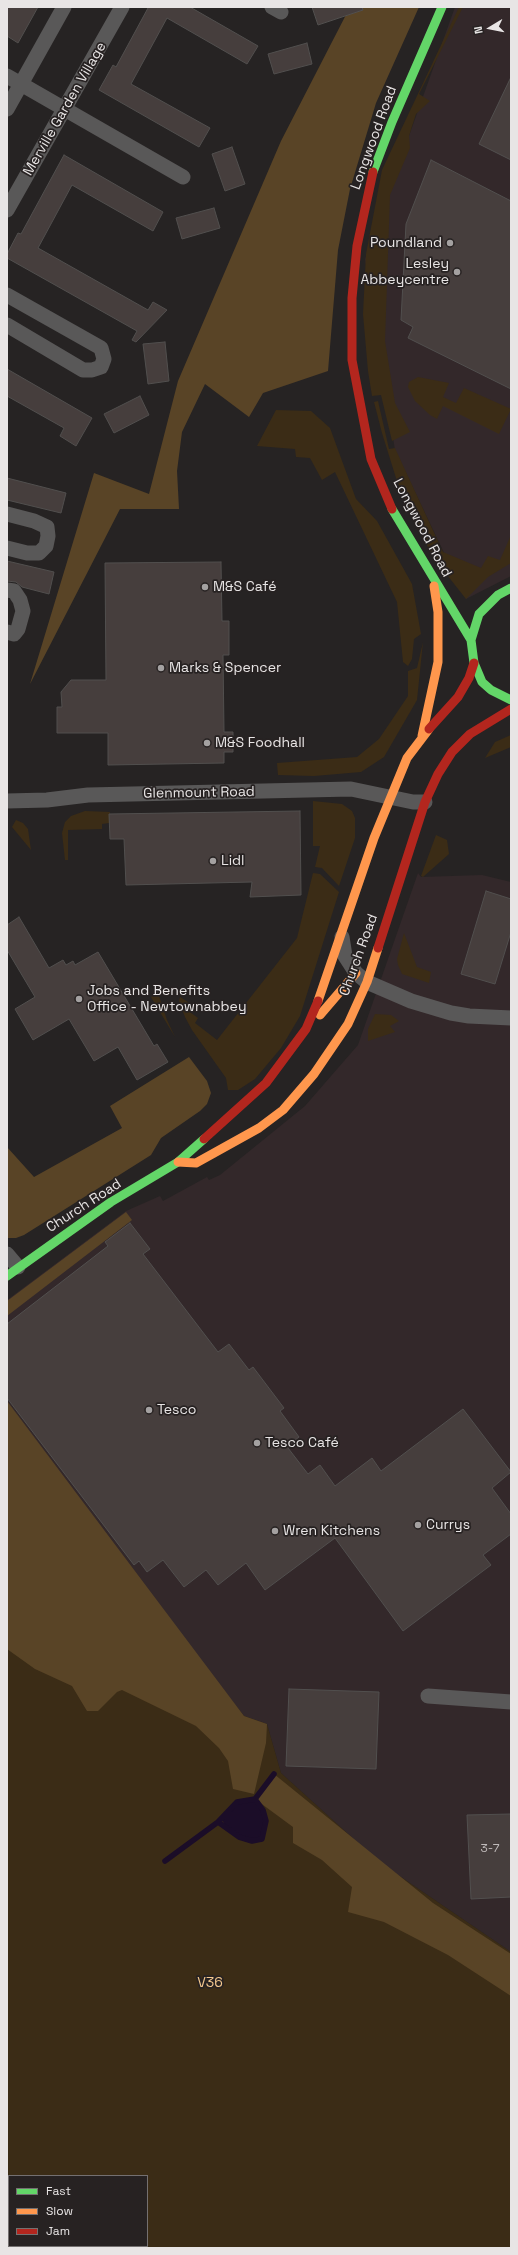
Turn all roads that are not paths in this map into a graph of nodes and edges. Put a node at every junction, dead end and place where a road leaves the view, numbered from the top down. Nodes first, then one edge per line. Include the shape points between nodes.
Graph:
1 (64, 7) edge
2 (122, 7) edge
3 (442, 7) edge
4 (7, 76) edge
5 (21, 84) junction
6 (7, 109) edge
7 (64, 110) junction
8 (183, 177) dead end
9 (7, 210) edge
10 (7, 295) edge
11 (7, 325) edge
12 (7, 514) edge
13 (7, 548) edge
14 (434, 581) junction
15 (511, 588) edge
16 (7, 590) edge
17 (7, 632) edge
18 (470, 640) junction
19 (474, 663) junction
20 (511, 700) edge
21 (511, 709) edge
22 (422, 736) junction
23 (390, 797) junction
24 (7, 801) edge
25 (425, 802) junction
26 (342, 934) junction
27 (361, 977) junction
28 (511, 1018) edge
29 (306, 1029) junction
30 (178, 1162) junction
31 (7, 1254) edge
32 (12, 1272) edge
33 (428, 1696) dead end
34 (511, 1702) edge

1 - 5 street
2 - 7 street, Merville Garden Village
3 - 14 street, Longwood Road via 392,122 370,182 357,246 352,298 354,374 371,459 392,507
4 - 5 street
5 - 6 street
5 - 7 street
7 - 8 street
7 - 9 street, Merville Garden Village
10 - 11 street via 101,348 104,359 101,367 83,370
12 - 13 street via 47,527 48,536 46,546 39,553
14 - 18 street, Longwood Road
14 - 22 street via 438,612 438,662
15 - 18 street via 498,595 479,614
16 - 17 street via 14,591 23,611 18,629 14,634
18 - 19 street
19 - 20 street via 482,682 491,690
19 - 22 street, Church Road via 458,697
21 - 25 street, Church Road via 470,734 452,752
22 - 23 street, Church Road via 407,758
23 - 24 street, Glenmount Road via 351,789 88,795
23 - 25 street, Glenmount Road
23 - 26 street, Church Road
25 - 27 street, Church Road
26 - 27 street via 345,956
26 - 29 street, Church Road
27 - 28 street via 411,1002 469,1016
27 - 29 street
27 - 30 street, Church Road via 338,1040 296,1097 259,1128 196,1163
29 - 30 street, Church Road via 266,1083
30 - 32 street, Church Road via 111,1202
31 - 32 street
33 - 34 street

